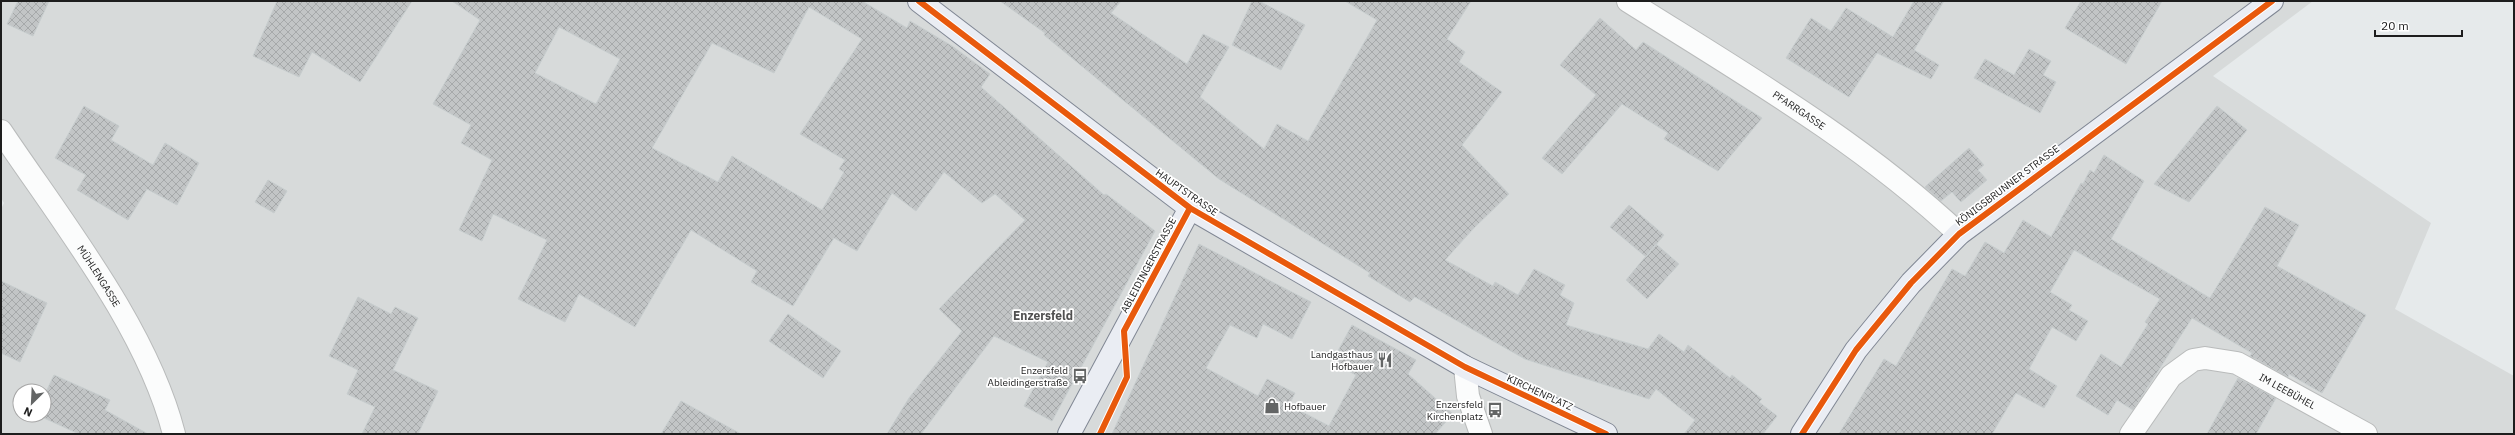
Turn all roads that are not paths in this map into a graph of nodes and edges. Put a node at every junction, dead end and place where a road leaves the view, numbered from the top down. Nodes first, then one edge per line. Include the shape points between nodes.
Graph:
1 (919, 1) edge
2 (1628, 1) edge
3 (2270, 2) edge
4 (1, 131) edge
5 (1190, 208) junction
6 (1959, 234) junction
7 (1465, 367) junction
8 (174, 434) edge
9 (1069, 434) edge
10 (1481, 434) edge
11 (1606, 434) edge
12 (1802, 434) edge
13 (2131, 434) edge
14 (2366, 434) edge

1 - 5 street, HAUPTSTRASSE
2 - 6 street, PFARRGASSE via 1840,137 1921,198
3 - 6 street, KÖNIGSBRUNNER STRASSE
4 - 8 street, MÜHLENGASSE via 120,310 157,384
5 - 7 street, HAUPTSTRASSE
5 - 9 street, ABLEIDINGERSTRASSE
6 - 12 street, KÖNIGSBRUNNER STRASSE via 1925,268 1861,344
7 - 10 street via 1468,396
7 - 11 street, KIRCHENPLATZ
13 - 14 street, IM LEEBÜHEL via 2171,376 2187,363 2205,358 2221,359 2243,366

